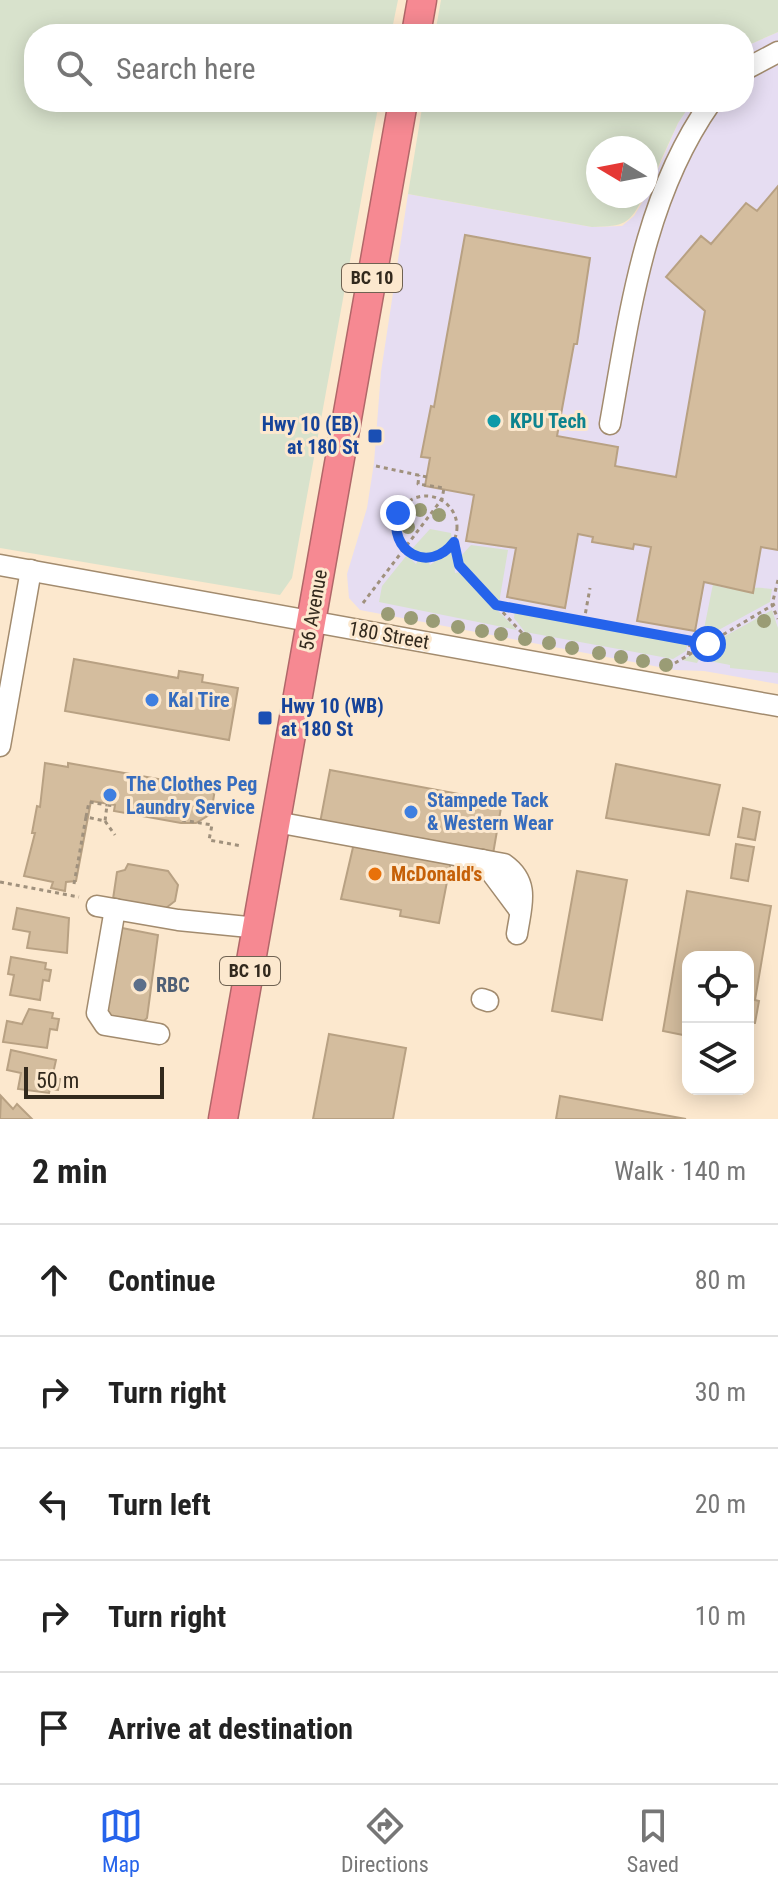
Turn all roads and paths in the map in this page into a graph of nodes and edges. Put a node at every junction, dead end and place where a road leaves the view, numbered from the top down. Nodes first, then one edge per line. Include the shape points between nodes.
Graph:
1 (422, 0) edge
2 (418, 24) edge
3 (778, 52) edge
4 (754, 65) edge
5 (401, 112) edge
6 (706, 112) edge
7 (610, 424) dead end
8 (376, 466) dead end
9 (419, 475) junction
10 (427, 477) dead end
11 (442, 499) junction
12 (454, 542) junction
13 (404, 550) junction
14 (0, 565) edge
15 (31, 570) junction
16 (778, 580) edge
17 (590, 588) dead end
18 (778, 602) edge
19 (363, 603) dead end
20 (496, 605) junction
21 (772, 605) junction
22 (514, 608) junction
23 (778, 619) edge
24 (311, 621) junction
25 (584, 621) junction
26 (512, 622) junction
27 (523, 634) dead end
28 (691, 640) junction
29 (708, 644) junction
30 (688, 655) junction
31 (675, 663) dead end
32 (778, 706) edge
33 (0, 746) edge
34 (107, 805) junction
35 (114, 806) dead end
36 (86, 817) junction
37 (182, 820) dead end
38 (105, 821) junction
39 (276, 822) junction
40 (115, 835) dead end
41 (242, 846) dead end
42 (0, 882) edge
43 (74, 884) dead end
44 (99, 904) junction
45 (258, 928) junction
46 (517, 934) dead end
47 (159, 1034) dead end
48 (223, 1119) edge

1 - 2 highway
3 - 4 street
5 - 24 highway, 56 Avenue / BC 10
6 - 7 street via 661,198 641,255
8 - 9 path
9 - 10 path
9 - 11 path via 418,484 444,488
11 - 12 path via 455,514
11 - 13 path
11 - 13 path via 412,499 398,513 395,532
12 - 13 path via 431,558
12 - 20 path via 459,565
13 - 19 path
14 - 15 street, 180 Street
15 - 24 street, 180 Street
15 - 33 street
16 - 21 path
17 - 25 path
18 - 21 path
20 - 22 path
20 - 26 path
21 - 23 path
21 - 29 path
22 - 25 path
22 - 26 path
24 - 32 street, 180 Street
24 - 39 highway, 56 Avenue / BC 10
25 - 28 path
26 - 27 path
28 - 29 path
28 - 30 path
29 - 30 path
30 - 31 path
34 - 35 path
34 - 36 path via 89,802
34 - 38 path
36 - 38 path
36 - 43 path
37 - 41 path via 212,825 209,840
38 - 40 path
39 - 45 highway, 56 Avenue / BC 10
39 - 46 street via 504,864 514,871 524,892
42 - 44 path
44 - 45 street
44 - 47 street via 97,1013 105,1025
45 - 48 highway, 56 Avenue / BC 10

